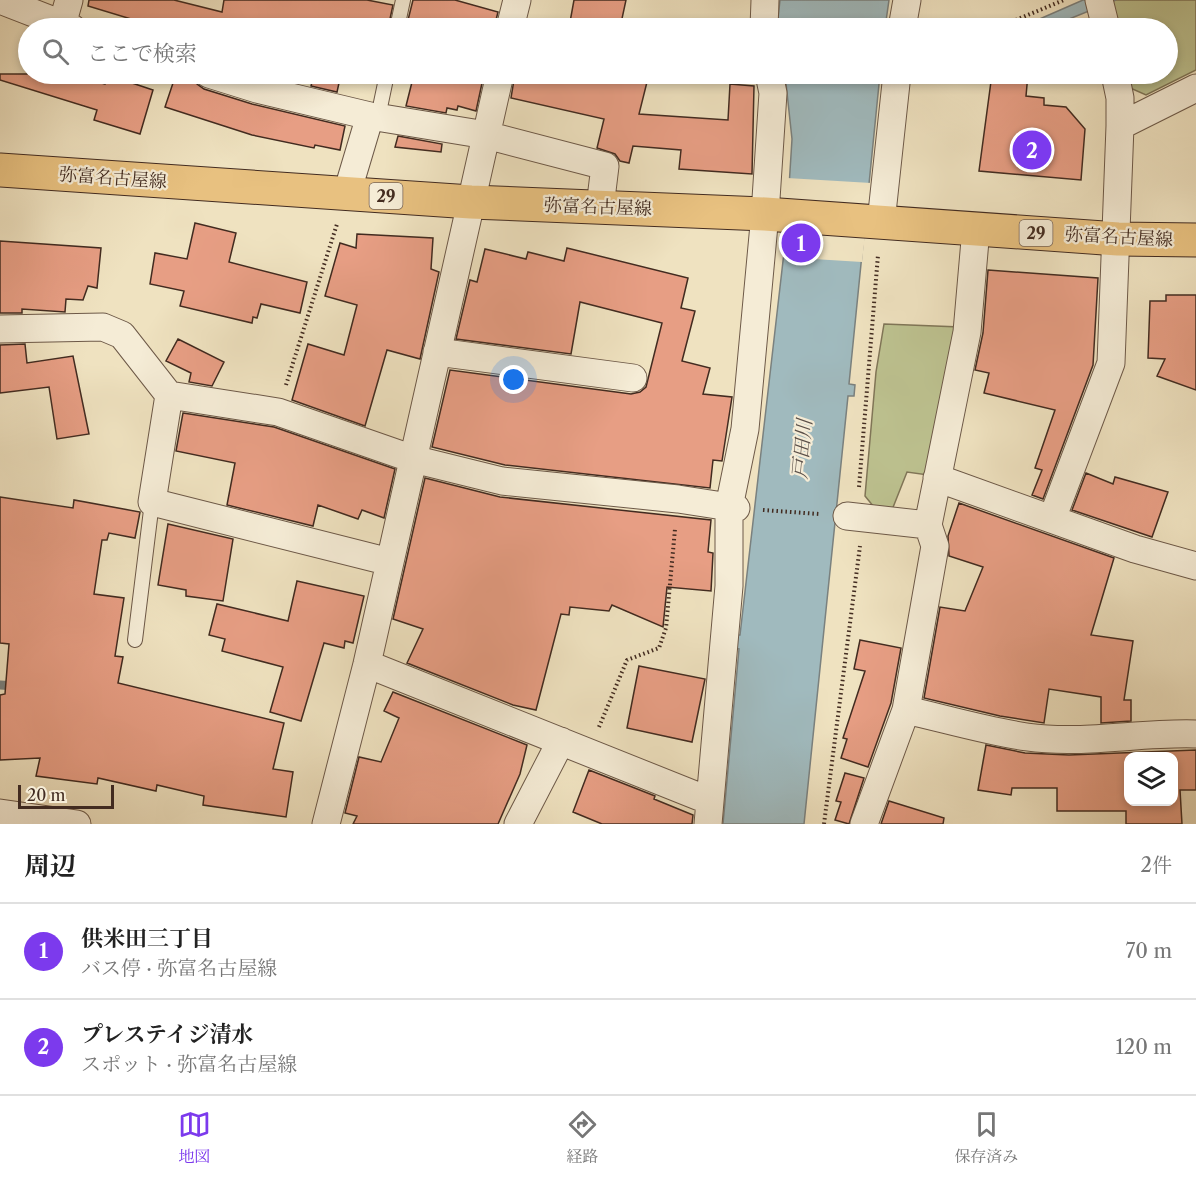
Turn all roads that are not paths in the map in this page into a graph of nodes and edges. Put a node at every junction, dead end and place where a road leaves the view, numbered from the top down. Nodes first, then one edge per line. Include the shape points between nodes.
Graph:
1 (0, 0) edge
2 (403, 0) edge
3 (517, 0) edge
4 (765, 0) edge
5 (907, 0) edge
6 (68, 18) edge
7 (399, 18) edge
8 (512, 18) edge
9 (764, 18) edge
10 (904, 18) edge
11 (241, 84) edge
12 (384, 84) edge
13 (498, 84) edge
14 (771, 84) edge
15 (896, 84) edge
16 (1117, 84) edge
17 (1196, 88) edge
18 (374, 117) junction
19 (1120, 126) junction
20 (486, 135) junction
21 (0, 170) edge
22 (347, 194) junction
23 (471, 202) junction
24 (600, 207) junction
25 (769, 214) junction
26 (879, 222) junction
27 (976, 229) junction
28 (1118, 239) junction
29 (1196, 240) edge
30 (0, 329) edge
31 (437, 352) junction
32 (633, 378) dead end
33 (169, 395) junction
34 (413, 459) junction
35 (937, 478) junction
36 (152, 502) junction
37 (732, 507) junction
38 (847, 516) road end
39 (1052, 519) junction
40 (928, 525) junction
41 (390, 562) junction
42 (1196, 566) edge
43 (135, 640) dead end
44 (367, 664) junction
45 (906, 710) junction
46 (1196, 734) edge
47 (561, 741) junction
48 (709, 812) edge
49 (0, 813) edge
50 (77, 824) edge
51 (326, 824) edge
52 (518, 824) edge
53 (864, 824) edge

1 - 6 street
2 - 7 lane
3 - 8 street
4 - 9 street
5 - 10 street
11 - 18 street
12 - 18 lane
13 - 20 street
14 - 25 street
15 - 26 street
16 - 19 street
17 - 19 street
18 - 20 street
18 - 22 street
19 - 28 street
20 - 23 street
20 - 24 street via 605,166
21 - 22 main road, 弥富名古屋線 / 29
22 - 23 main road, 弥富名古屋線 / 29
23 - 24 main road, 弥富名古屋線 / 29
23 - 31 street
24 - 25 main road, 弥富名古屋線 / 29
25 - 26 main road, 弥富名古屋線 / 29
25 - 37 street via 745,429
26 - 27 main road, 弥富名古屋線 / 29
27 - 28 main road, 弥富名古屋線 / 29
27 - 35 street via 967,332
28 - 29 main road, 弥富名古屋線 / 29
28 - 39 street via 1111,363
30 - 33 street via 103,327 122,335
31 - 32 street
31 - 34 street
33 - 34 street via 278,412
33 - 36 street
34 - 37 street via 502,481
34 - 41 street
35 - 39 street
35 - 40 street
36 - 41 street
36 - 43 lane
37 - 48 street
38 - 40 street
39 - 42 street
40 - 45 street via 935,546
41 - 44 street
44 - 47 street
44 - 51 street
45 - 46 street via 1028,737 1120,739 1152,733
45 - 53 street
47 - 48 street
47 - 52 street
49 - 50 street

